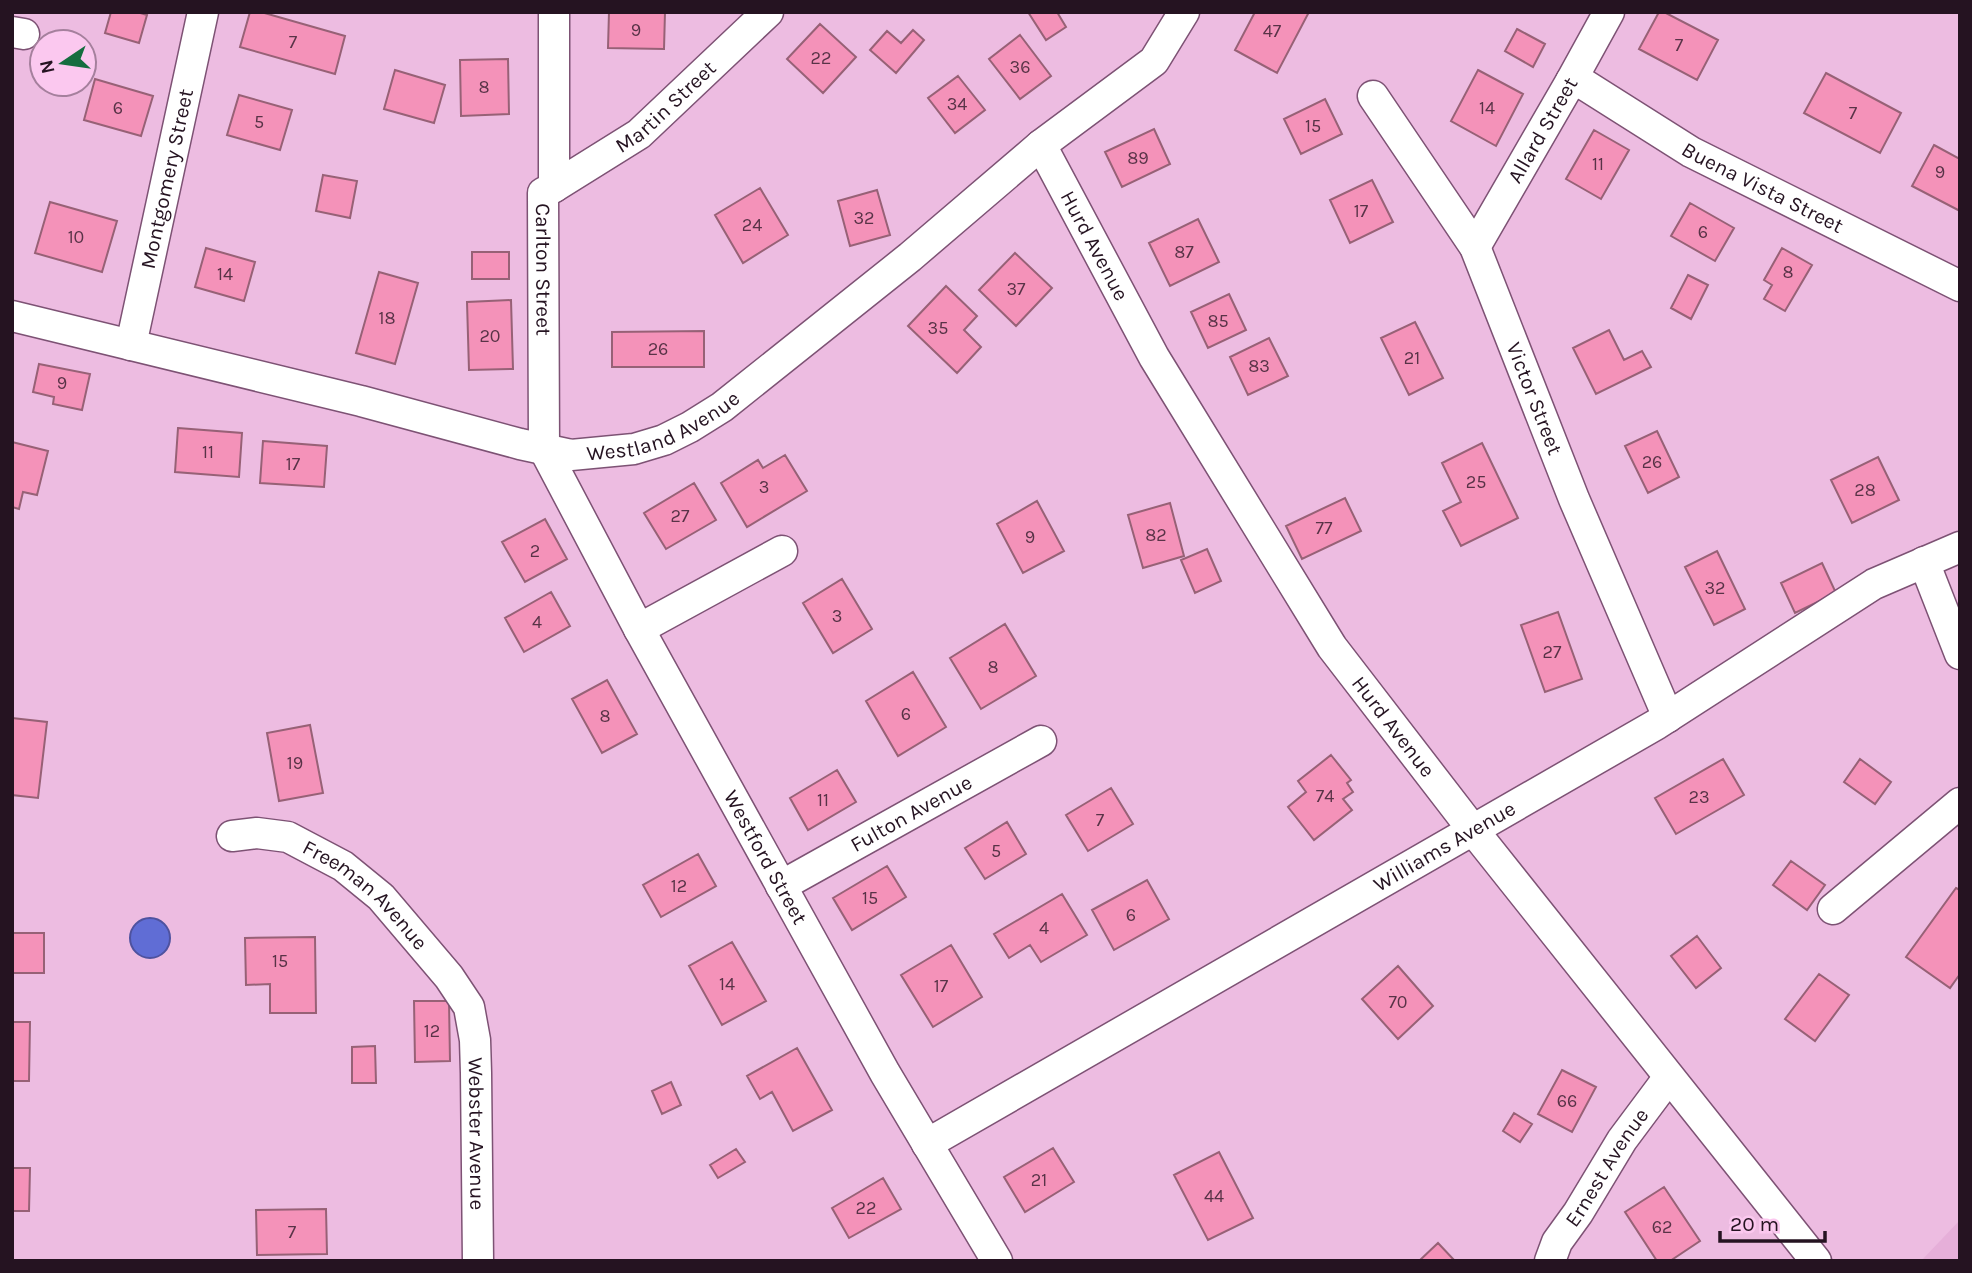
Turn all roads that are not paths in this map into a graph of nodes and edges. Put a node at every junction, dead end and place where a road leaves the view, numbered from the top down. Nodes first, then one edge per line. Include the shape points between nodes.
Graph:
1 (203, 12) edge
2 (554, 12) edge
3 (768, 12) edge
4 (1184, 12) edge
5 (1609, 12) edge
6 (1571, 81) junction
7 (1373, 96) dead end
8 (1041, 145) junction
9 (554, 187) junction
10 (1475, 247) junction
11 (1960, 286) edge
12 (12, 316) edge
13 (131, 345) junction
14 (544, 449) junction
15 (1960, 547) edge
16 (782, 551) dead end
17 (1924, 562) junction
18 (639, 629) junction
19 (1960, 654) edge
20 (1668, 717) junction
21 (1041, 741) dead end
22 (1960, 803) edge
23 (1473, 830) junction
24 (232, 836) dead end
25 (781, 886) junction
26 (1833, 909) dead end
27 (470, 1007) joint
28 (1670, 1077) junction
29 (927, 1144) junction
30 (478, 1261) edge
31 (997, 1261) edge
32 (1550, 1261) edge
33 (1816, 1261) edge

1 - 13 street, Montgomery Street
2 - 9 street, Carlton Street
3 - 9 street, Martin Street via 639,134
4 - 8 street, Westland Avenue via 1154,61
5 - 6 street, Allard Street
6 - 10 street, Allard Street
6 - 11 street, Buena Vista Street via 1585,85 1691,152
7 - 10 street, Victor Street
8 - 14 street, Westland Avenue via 910,257 722,407 690,427 634,449 571,455
8 - 23 street, Hurd Avenue via 1154,357 1332,648
9 - 14 street, Carlton Street via 543,193
10 - 20 street, Victor Street via 1574,499
12 - 13 street, Westland Avenue
13 - 14 street, Westland Avenue
14 - 18 street, Westford Street
15 - 17 street, Williams Avenue
16 - 18 street
17 - 19 street
17 - 20 street, Williams Avenue via 1874,584
18 - 25 street, Westford Street
20 - 23 street, Williams Avenue
21 - 25 street, Fulton Avenue
22 - 26 street
23 - 28 street, Hurd Avenue
23 - 29 street, Williams Avenue
24 - 27 street, Freeman Avenue via 288,837 343,866 381,897
25 - 29 street, Westford Street
27 - 30 street, Webster Avenue via 475,1040
28 - 32 street, Ernest Avenue via 1622,1140 1557,1242
28 - 33 street, Hurd Avenue
29 - 31 street, Westford Street

